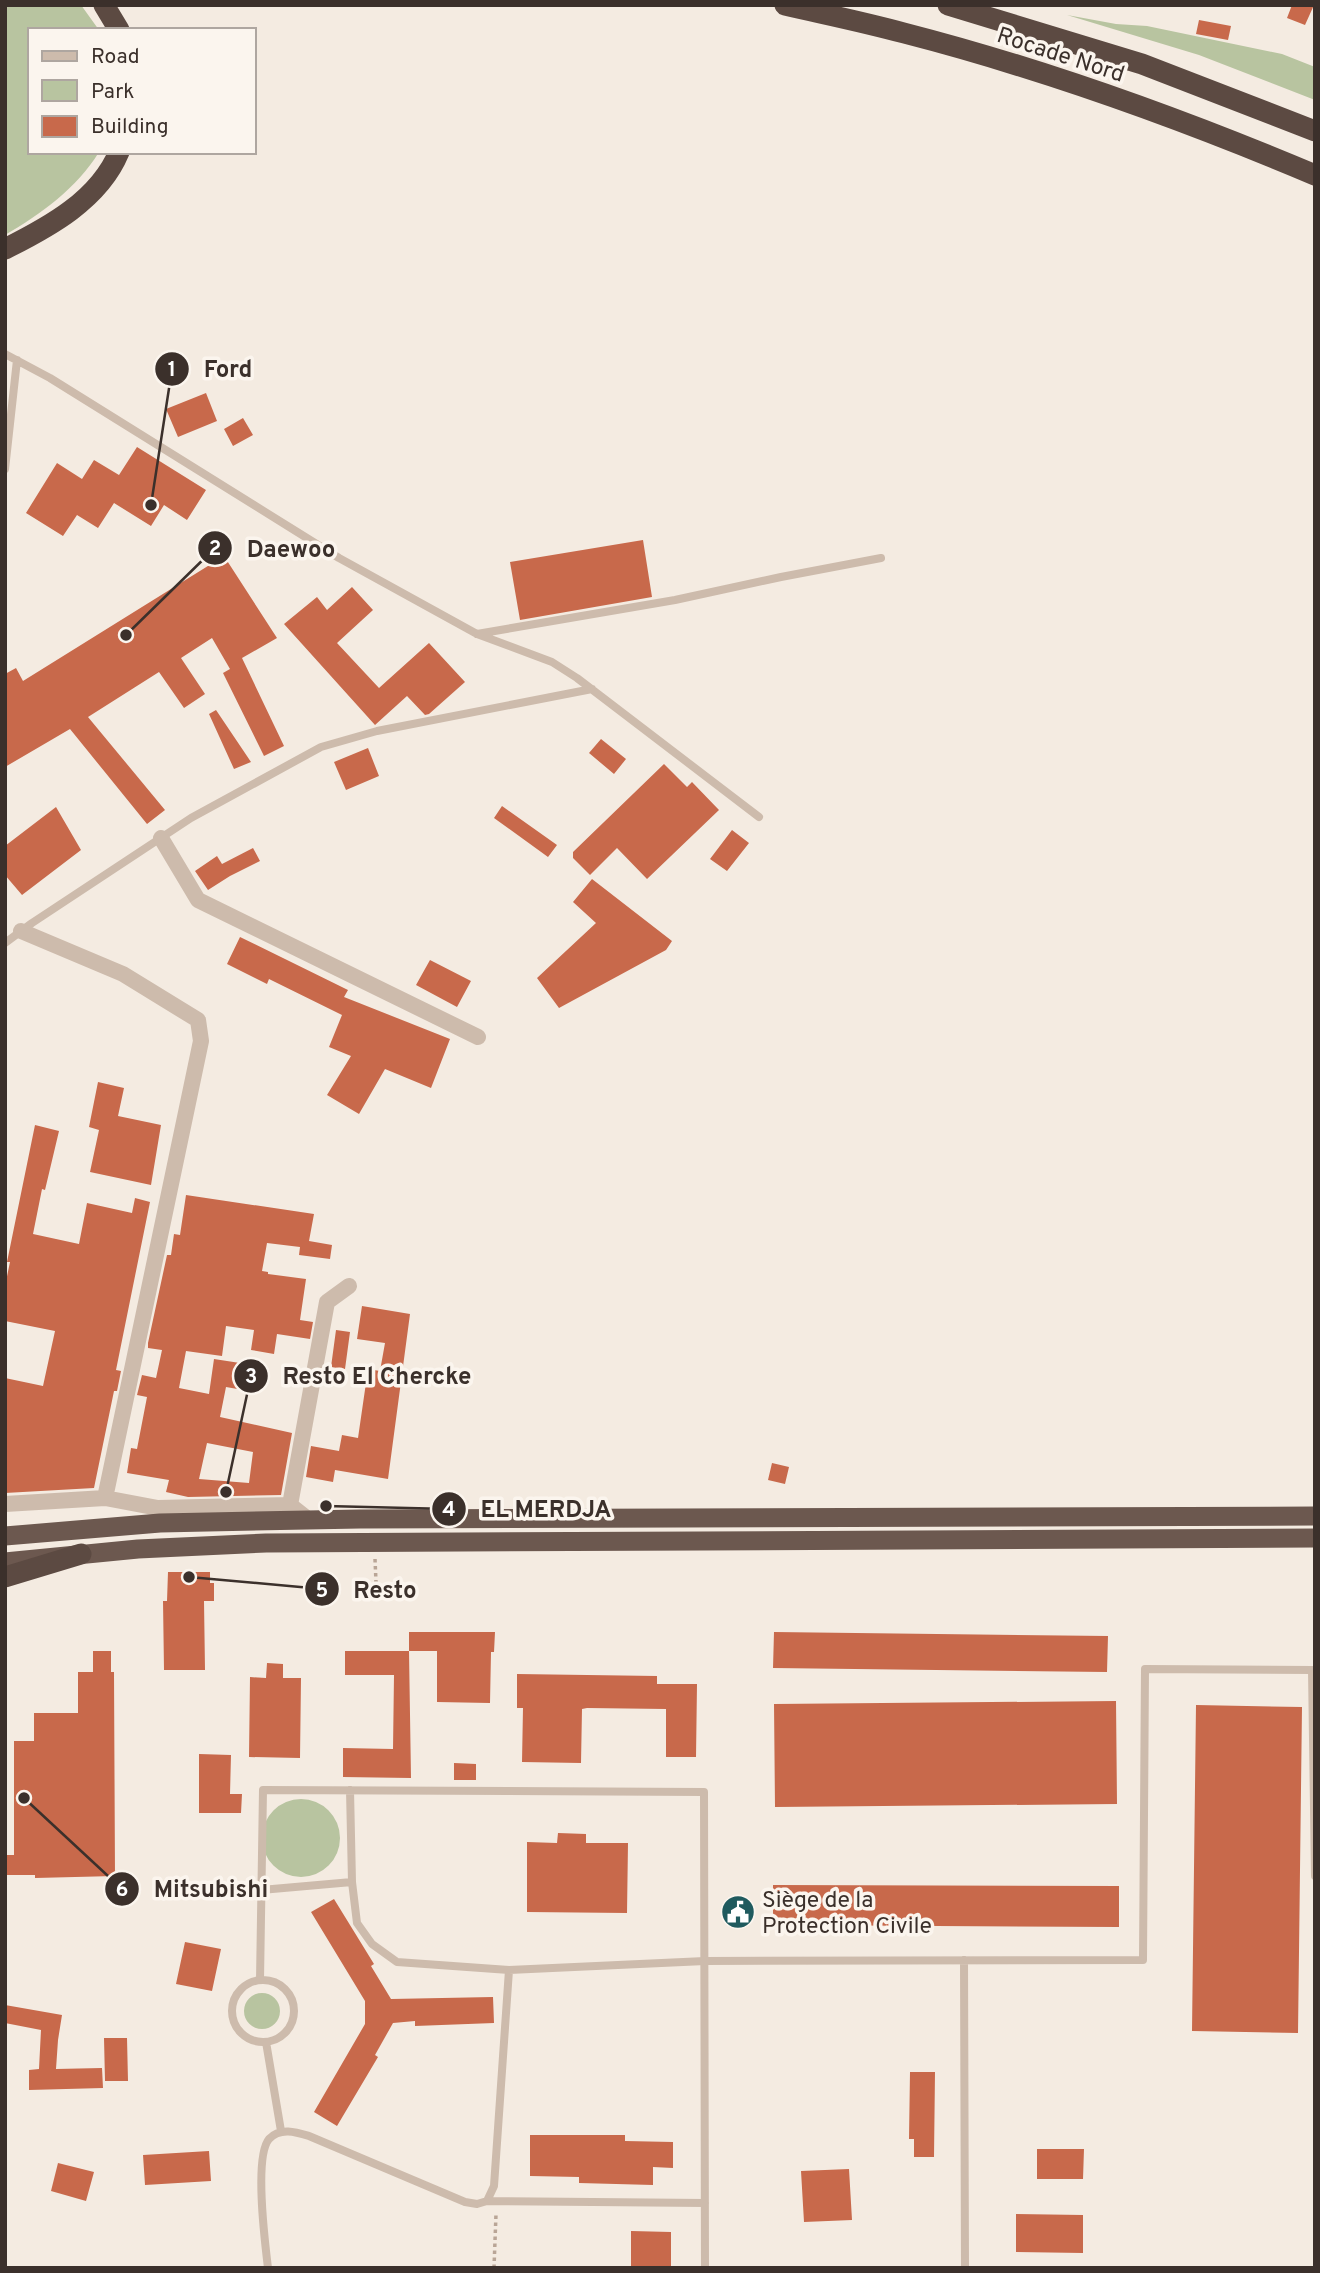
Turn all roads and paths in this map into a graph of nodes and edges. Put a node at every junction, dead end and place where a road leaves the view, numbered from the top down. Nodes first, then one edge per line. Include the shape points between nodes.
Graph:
1 (104, 5) edge
2 (785, 5) edge
3 (948, 5) edge
4 (118, 28) edge
5 (1315, 131) edge
6 (118, 154) edge
7 (1315, 176) edge
8 (5, 249) edge
9 (5, 354) edge
10 (17, 360) junction
11 (5, 469) edge
12 (881, 558) dead end
13 (477, 634) junction
14 (592, 689) junction
15 (759, 817) dead end
16 (161, 838) junction
17 (21, 931) junction
18 (5, 943) edge
19 (478, 1037) dead end
20 (349, 1286) dead end
21 (105, 1498) junction
22 (5, 1504) edge
23 (290, 1505) junction
24 (1315, 1516) edge
25 (309, 1520) junction
26 (5, 1536) edge
27 (1315, 1538) edge
28 (82, 1554) junction
29 (5, 1562) edge
30 (374, 1563) dead end
31 (5, 1577) edge
32 (376, 1582) dead end
33 (350, 1790) junction
34 (1315, 1876) edge
35 (352, 1882) junction
36 (261, 1890) junction
37 (964, 1960) junction
38 (705, 1961) junction
39 (509, 1970) junction
40 (260, 1980) junction
41 (266, 2042) junction
42 (281, 2131) junction
43 (487, 2201) junction
44 (705, 2203) junction
45 (268, 2268) edge
46 (494, 2268) edge
47 (705, 2268) edge
48 (965, 2268) edge

1 - 4 highway
2 - 7 highway, Rocade Nord via 1020,67 1147,110
3 - 5 highway, Rocade Nord via 1142,64
6 - 8 highway via 81,204
9 - 10 lane
10 - 11 lane
10 - 13 lane via 339,558
12 - 13 lane
13 - 14 lane via 552,662
14 - 15 lane
14 - 16 lane via 377,731 321,747
16 - 17 lane
16 - 19 street via 198,900
17 - 18 lane
17 - 21 street via 123,974 198,1020 201,1041
20 - 23 street via 327,1302
21 - 22 street
21 - 23 street via 158,1508
23 - 25 street
24 - 25 highway
25 - 26 highway via 160,1523
27 - 28 highway via 266,1543
28 - 29 highway
28 - 31 highway
30 - 32 path
33 - 35 lane
33 - 36 lane via 263,1790
33 - 38 lane via 704,1791
34 - 37 lane via 1312,1670 1145,1669 1143,1960
35 - 36 lane
35 - 39 lane via 357,1923 372,1944 397,1962
36 - 40 lane
37 - 38 lane
37 - 48 lane
38 - 39 lane
38 - 44 lane
39 - 43 lane via 494,2186
40 - 41 lane via 243,1987 232,2010 242,2034
40 - 41 lane via 277,1983 293,2003 289,2029
41 - 42 lane
42 - 43 lane via 309,2136 466,2202
42 - 45 lane via 268,2140 261,2156
43 - 44 lane
43 - 46 path via 496,2214
44 - 47 lane

